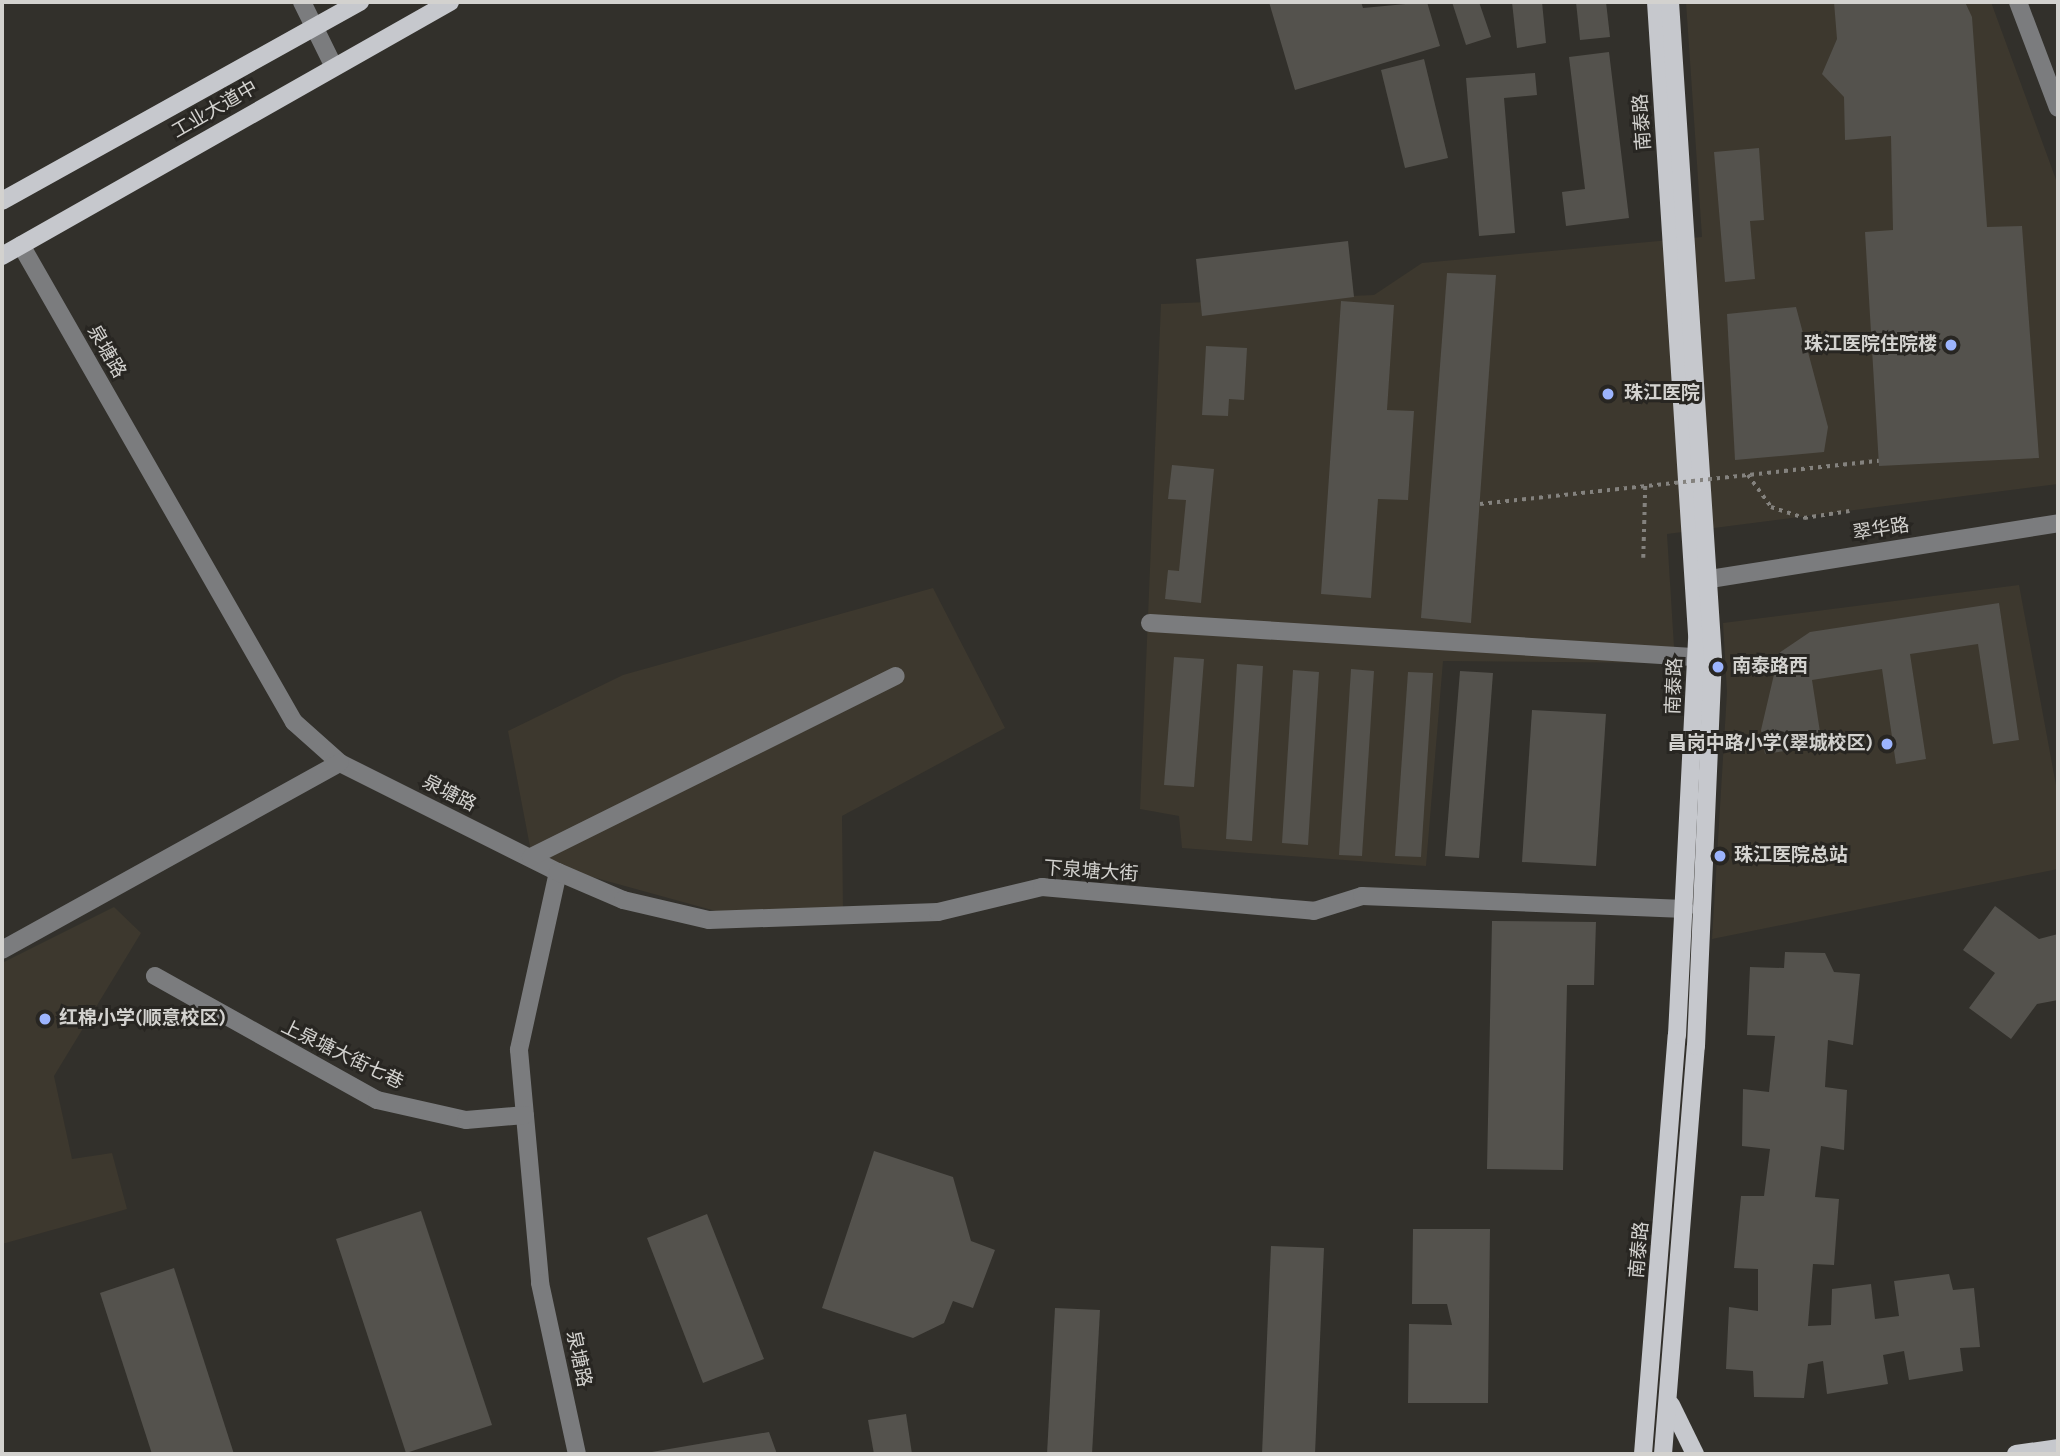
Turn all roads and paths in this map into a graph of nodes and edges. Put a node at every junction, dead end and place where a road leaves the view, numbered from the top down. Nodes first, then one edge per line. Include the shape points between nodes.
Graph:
1 (302, 2) edge
2 (360, 2) edge
3 (450, 2) edge
4 (1656, 2) edge
5 (1670, 2) edge
6 (2018, 2) edge
7 (313, 28) junction
8 (334, 66) junction
9 (2058, 108) edge
10 (2, 201) edge
11 (21, 245) junction
12 (2, 256) edge
13 (1879, 461) dead end
14 (1748, 475) junction
15 (1645, 486) junction
16 (1480, 504) dead end
17 (1849, 510) dead end
18 (2058, 523) edge
19 (1643, 558) dead end
20 (1710, 579) junction
21 (1150, 623) dead end
22 (1705, 657) junction
23 (895, 676) dead end
24 (340, 763) junction
25 (531, 857) junction
26 (558, 872) junction
27 (1685, 909) junction
28 (2, 950) edge
29 (155, 976) dead end
30 (525, 1115) junction
31 (1668, 1393) junction
32 (2058, 1448) edge
33 (577, 1454) edge
34 (1643, 1454) edge
35 (1663, 1454) edge
36 (1695, 1454) edge
37 (2015, 1454) edge

1 - 7 street
2 - 7 main road
3 - 8 main road, 工业大道中
4 - 22 main road, 南泰路
5 - 20 main road, 南泰路
6 - 9 street
7 - 8 street
7 - 10 main road
8 - 11 main road, 工业大道中
11 - 12 main road, 工业大道中
11 - 24 street, 泉塘路 via 294,722
13 - 14 path, bridge
14 - 15 path, bridge
14 - 17 path via 1771,507 1804,518
15 - 16 path, bridge
15 - 19 path
18 - 20 street, 翠华路
20 - 22 main road, 南泰路
21 - 22 street
22 - 27 main road, 南泰路
22 - 31 main road, 南泰路 via 1698,1018
23 - 25 street
24 - 25 street, 泉塘路
24 - 28 street
25 - 26 street, 泉塘路
26 - 27 street, 下泉塘大街 via 623,900 709,920 938,912 1042,887 1314,911 1362,896
26 - 30 street, 泉塘路 via 519,1050
27 - 34 main road, 南泰路
29 - 30 street, 上泉塘大街七巷 via 377,1100 466,1120
30 - 33 street, 泉塘路 via 540,1283
31 - 35 main road, 南泰路
31 - 36 main road via 1674,1421
32 - 37 main road

